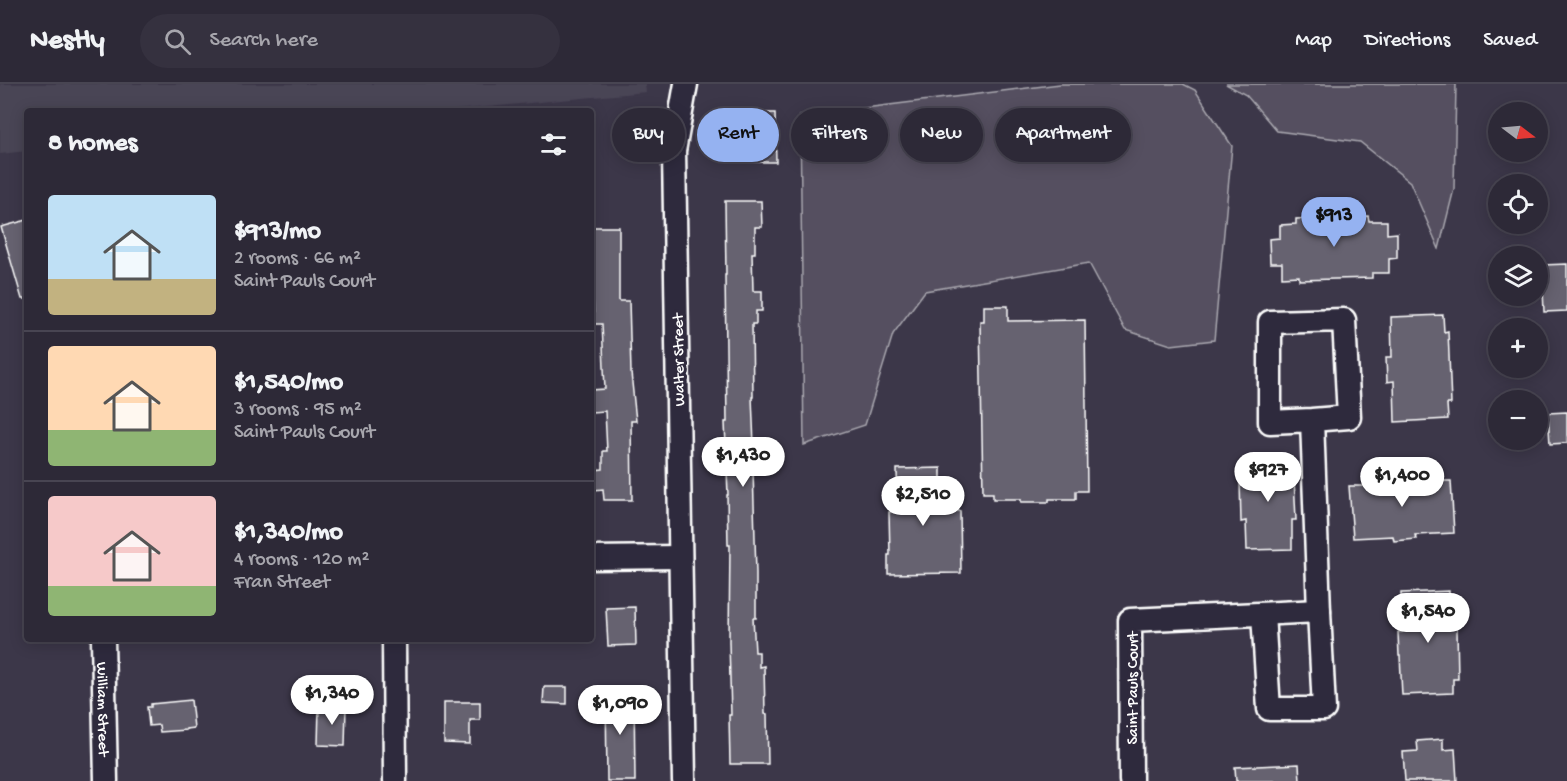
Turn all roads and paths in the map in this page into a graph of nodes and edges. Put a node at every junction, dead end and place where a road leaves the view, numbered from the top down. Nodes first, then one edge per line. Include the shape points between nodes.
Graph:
1 (686, 84) edge
2 (1312, 420) junction
3 (680, 557) junction
4 (594, 558) edge
5 (1319, 611) junction
6 (1263, 614) junction
7 (103, 642) edge
8 (394, 642) edge
9 (106, 781) edge
10 (395, 781) edge
11 (684, 781) edge
12 (1131, 781) edge

1 - 3 street, Walter Street via 674,151
2 - 2 street via 1270,422 1270,322 1344,320 1349,417
2 - 5 street
3 - 4 street
3 - 11 street, Walter Street
5 - 6 street, Saint Pauls Court
5 - 6 street via 1324,709 1269,709
6 - 12 street, Saint Pauls Court via 1130,620
7 - 9 street, William Street
8 - 10 street

